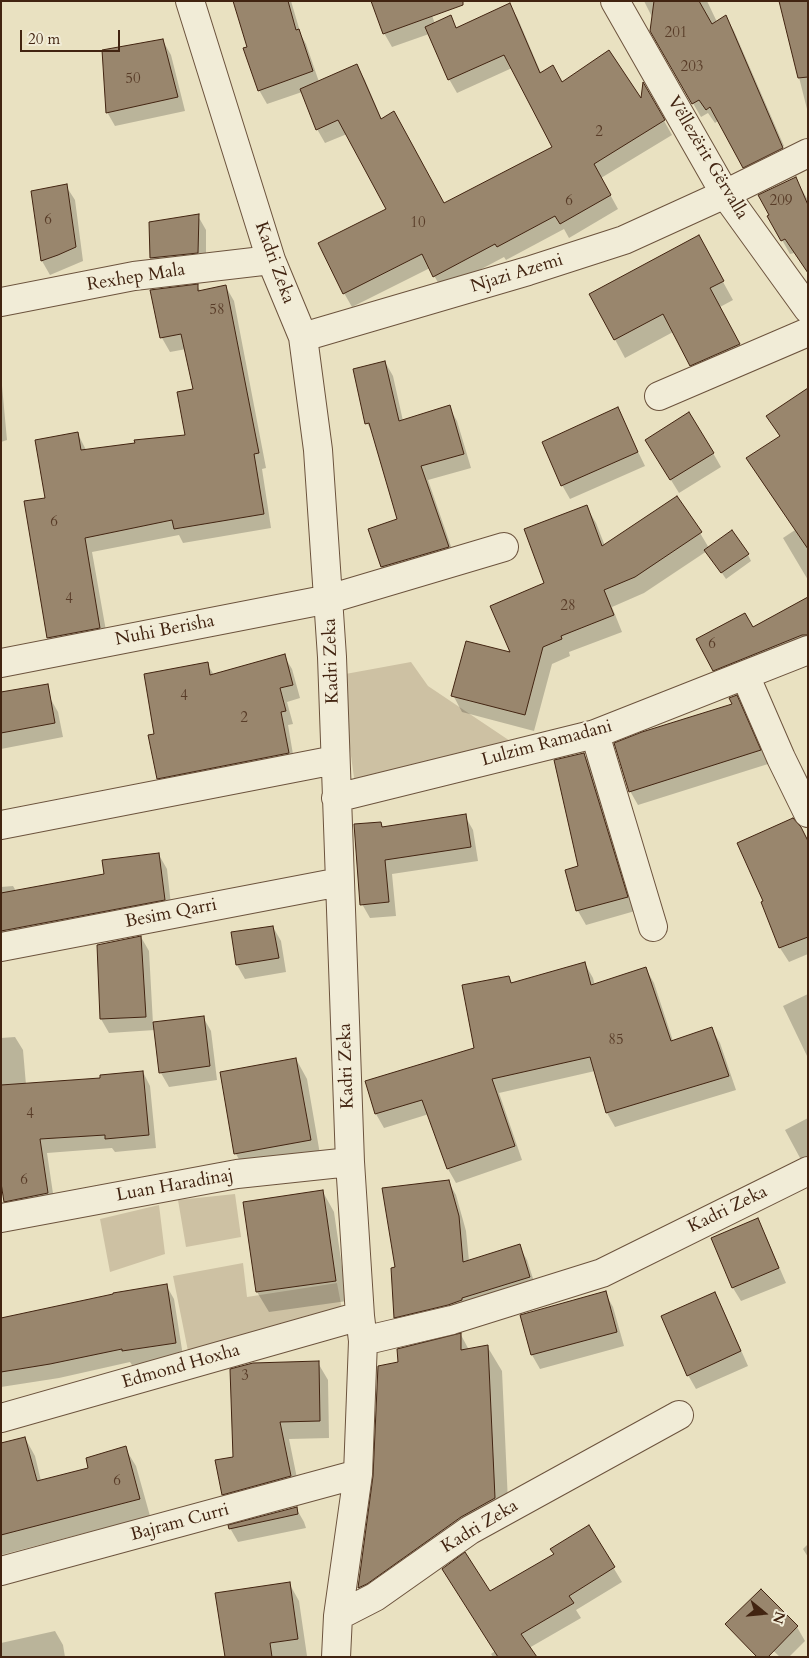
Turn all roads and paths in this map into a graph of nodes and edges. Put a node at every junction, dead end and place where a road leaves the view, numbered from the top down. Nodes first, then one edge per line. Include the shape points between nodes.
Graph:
1 (190, 1) edge
2 (615, 1) edge
3 (808, 153) edge
4 (725, 194) junction
5 (271, 260) junction
6 (1, 302) edge
7 (808, 309) edge
8 (808, 332) edge
9 (302, 338) junction
10 (659, 396) dead end
11 (504, 547) dead end
12 (329, 600) junction
13 (808, 650) edge
14 (1, 663) edge
15 (745, 675) junction
16 (595, 734) junction
17 (335, 760) junction
18 (336, 798) junction
19 (808, 813) edge
20 (1, 824) edge
21 (340, 882) junction
22 (653, 927) dead end
23 (1, 947) edge
24 (350, 1162) junction
25 (808, 1171) edge
26 (1, 1218) edge
27 (361, 1328) junction
28 (679, 1415) dead end
29 (1, 1418) edge
30 (358, 1474) junction
31 (1, 1571) edge
32 (338, 1616) junction
33 (336, 1657) edge

1 - 5 street, Kadri Zeka
2 - 4 street, Vëllezërit Gërvalla
3 - 4 street, Njazi Azemi
4 - 7 street, Vëllezërit Gërvalla
4 - 9 street, Njazi Azemi via 624,240
5 - 6 street, Rexhep Mala via 134,276
5 - 9 street, Kadri Zeka
8 - 10 street
9 - 12 street, Kadri Zeka via 318,450
11 - 12 street, Nuhi Berisha
12 - 14 street, Nuhi Berisha
12 - 17 street, Kadri Zeka
13 - 15 street, Lulzim Ramadani
15 - 16 street, Lulzim Ramadani
15 - 19 street
16 - 18 street, Lulzim Ramadani
16 - 22 street
17 - 18 street, Kadri Zeka
17 - 20 street
18 - 21 street, Kadri Zeka
21 - 23 street, Besim Qarri
21 - 24 street, Kadri Zeka
24 - 26 street, Luan Haradinaj via 237,1174
24 - 27 street, Kadri Zeka
25 - 27 street, Kadri Zeka via 602,1273 452,1320
27 - 29 street, Edmond Hoxha
27 - 30 street, Kadri Zeka
28 - 32 street, Kadri Zeka via 470,1530 376,1597
30 - 31 street, Bajram Curri
30 - 32 street, Kadri Zeka
32 - 33 street, Kadri Zeka

